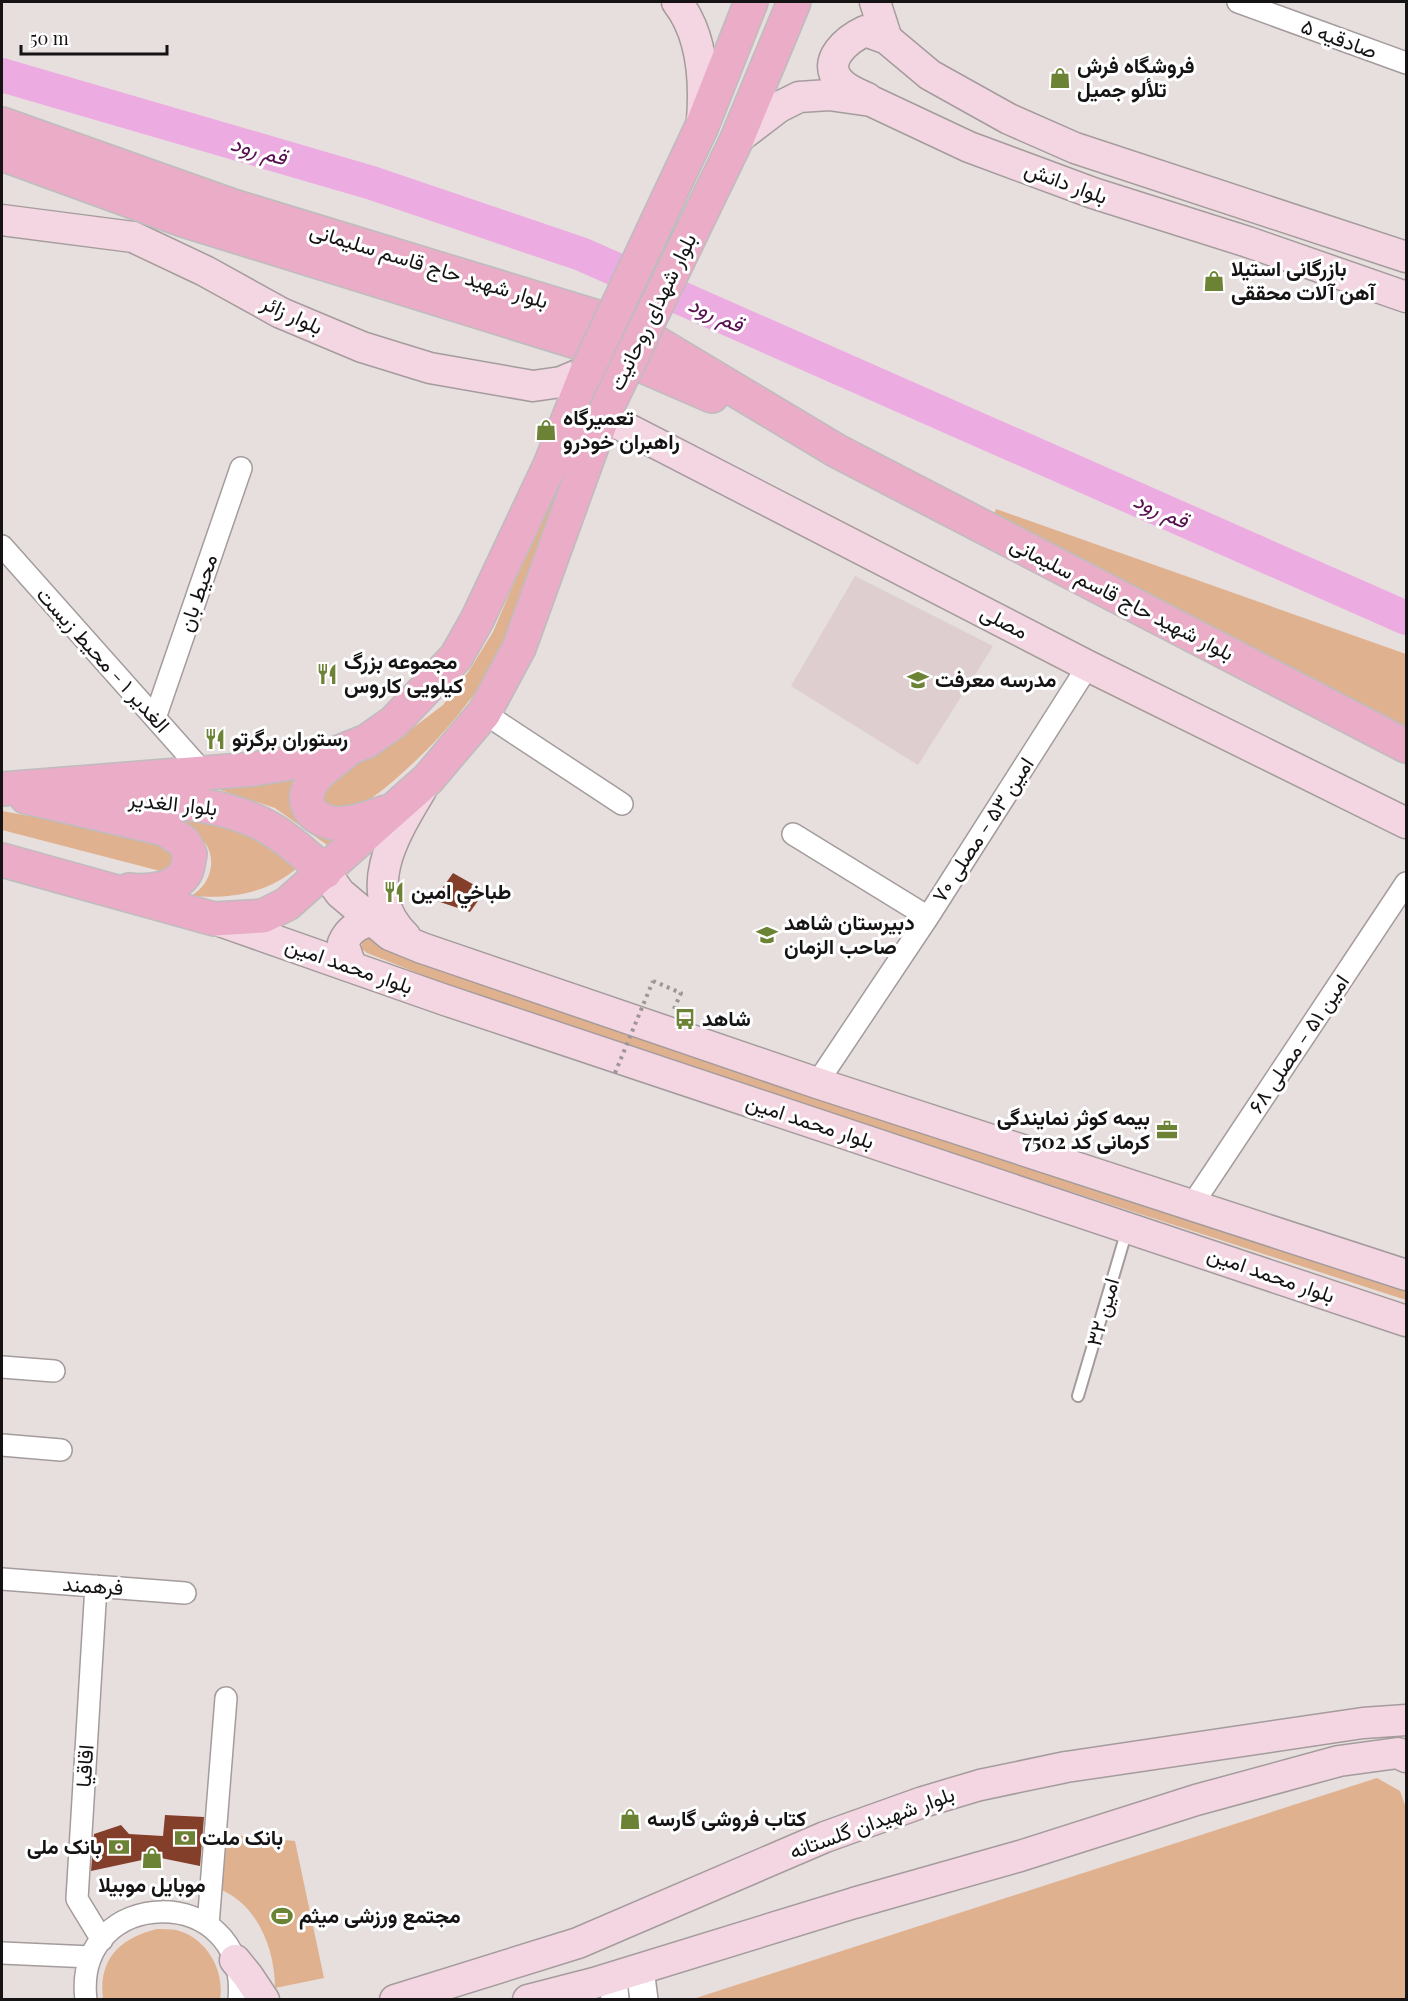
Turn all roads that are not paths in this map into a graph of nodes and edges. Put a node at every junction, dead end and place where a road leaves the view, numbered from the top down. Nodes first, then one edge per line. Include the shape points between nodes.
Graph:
1 (751, 2) edge
2 (794, 2) edge
3 (875, 2) edge
4 (1238, 2) edge
5 (679, 3) edge
6 (887, 39) junction
7 (1407, 63) edge
8 (871, 101) junction
9 (2, 124) edge
10 (702, 126) junction
11 (737, 139) junction
12 (2, 154) edge
13 (2, 220) edge
14 (1407, 257) edge
15 (1407, 297) edge
16 (587, 371) junction
17 (603, 416) junction
18 (837, 451) junction
19 (241, 468) dead end
20 (2, 546) edge
21 (1088, 666) junction
22 (484, 713) junction
23 (155, 718) junction
24 (1407, 746) edge
25 (350, 748) junction
26 (204, 773) junction
27 (428, 778) junction
28 (2, 790) edge
29 (622, 804) dead end
30 (394, 809) junction
31 (1407, 823) edge
32 (793, 834) dead end
33 (2, 860) edge
34 (325, 873) junction
35 (1407, 883) edge
36 (104, 888) junction
37 (928, 917) junction
38 (214, 919) junction
39 (374, 921) junction
40 (422, 948) junction
41 (351, 966) junction
42 (817, 1083) junction
43 (1192, 1205) junction
44 (1127, 1227) junction
45 (1407, 1275) edge
46 (1407, 1321) edge
47 (2, 1368) edge
48 (54, 1371) dead end
49 (1078, 1396) dead end
50 (2, 1445) edge
51 (61, 1450) dead end
52 (2, 1579) edge
53 (96, 1586) junction
54 (185, 1593) dead end
55 (226, 1698) dead end
56 (1407, 1720) edge
57 (1407, 1757) edge
58 (208, 1925) junction
59 (96, 1948) junction
60 (2, 1953) edge
61 (235, 1960) junction
62 (623, 1982) edge
63 (86, 2000) edge
64 (239, 2000) edge
65 (264, 2000) edge
66 (395, 2000) edge
67 (528, 2000) edge
68 (644, 2000) edge

1 - 10 main road, بلوار شهدای روحانیت
2 - 11 main road, بلوار شهدای روحانیت
3 - 6 main road
4 - 7 street, صادقیه ۵
5 - 10 main road via 694,37 701,67
6 - 8 main road via 866,31 845,42 836,55 838,81
6 - 14 main road, بلوار دانش via 930,75 1009,119 1075,148
8 - 11 main road, بلوار دانش via 829,95 800,97 779,107
8 - 15 main road, بلوار دانش via 969,147 1093,193
9 - 18 main road, بلوار شهید حاج قاسم سلیمانی via 233,206 630,327
10 - 16 main road, بلوار شهدای روحانیت, bridge
11 - 17 main road, بلوار شهدای روحانیت, bridge
12 - 18 main road, بلوار شهید حاج قاسم سلیمانی via 183,220 615,354
13 - 16 main road, بلوار زائر via 133,237 281,313 362,347 430,369 533,386 561,382
16 - 25 main road, بلوار شهدای روحانیت via 550,465 456,657 394,722 368,741
17 - 21 main road, مصلی
17 - 22 main road, بلوار شهدای روحانیت via 519,648
18 - 24 main road, بلوار شهید حاج قاسم سلیمانی
19 - 23 street, محیط بان
20 - 23 street, الغدیر ۱ - محیط زیست
21 - 31 main road, مصلی
21 - 37 street, امین ۵۳ - مصلی ۷۰
22 - 27 main road, بلوار شهدای روحانیت
22 - 29 street
23 - 26 street, الغدیر ۱ - محیط زیست
25 - 26 main road via 327,757
25 - 30 main road via 325,768 308,791 306,803 314,816 327,823 345,824
26 - 28 main road
27 - 30 main road, بلوار شهدای روحانیت
27 - 40 main road via 397,832 382,885 388,915 411,942
28 - 34 main road, بلوار الغدیر via 226,809 270,828
28 - 36 main road via 164,829 184,842 190,854 185,873 169,886 140,891
30 - 34 main road, بلوار شهدای روحانیت
32 - 37 street
33 - 36 main road
34 - 38 main road, بلوار شهدای روحانیت via 287,904 263,916
34 - 39 main road, بلوار محمد امین via 340,893
35 - 43 street, امین ۵۱ - مصلی ۶۸
36 - 38 main road
37 - 42 street, امین ۵۳ - مصلی ۷۰
38 - 41 main road, بلوار محمد امین
39 - 40 main road, بلوار محمد امین via 390,935
39 - 41 main road via 363,922 347,933 343,943
40 - 42 main road, بلوار محمد امین
41 - 44 main road, بلوار محمد امین
42 - 43 main road, بلوار محمد امین
43 - 45 main road, بلوار محمد امین
44 - 46 main road, بلوار محمد امین
44 - 49 lane, امین ۳۲
47 - 48 street
50 - 51 street
52 - 53 street, فرهمند
53 - 54 street, فرهمند
53 - 59 street, اقاقیا via 76,1899
55 - 58 street
56 - 66 main road, بلوار شهیدان گلستانه via 1363,1723 1066,1767 980,1785 825,1838 578,1943
57 - 62 main road via 1398,1753 1339,1761 1196,1800 854,1903
58 - 59 street via 182,1913 142,1912 109,1931
58 - 61 street
59 - 60 street
59 - 63 street via 86,1976
61 - 64 street
61 - 65 main road
62 - 67 main road
62 - 68 street

